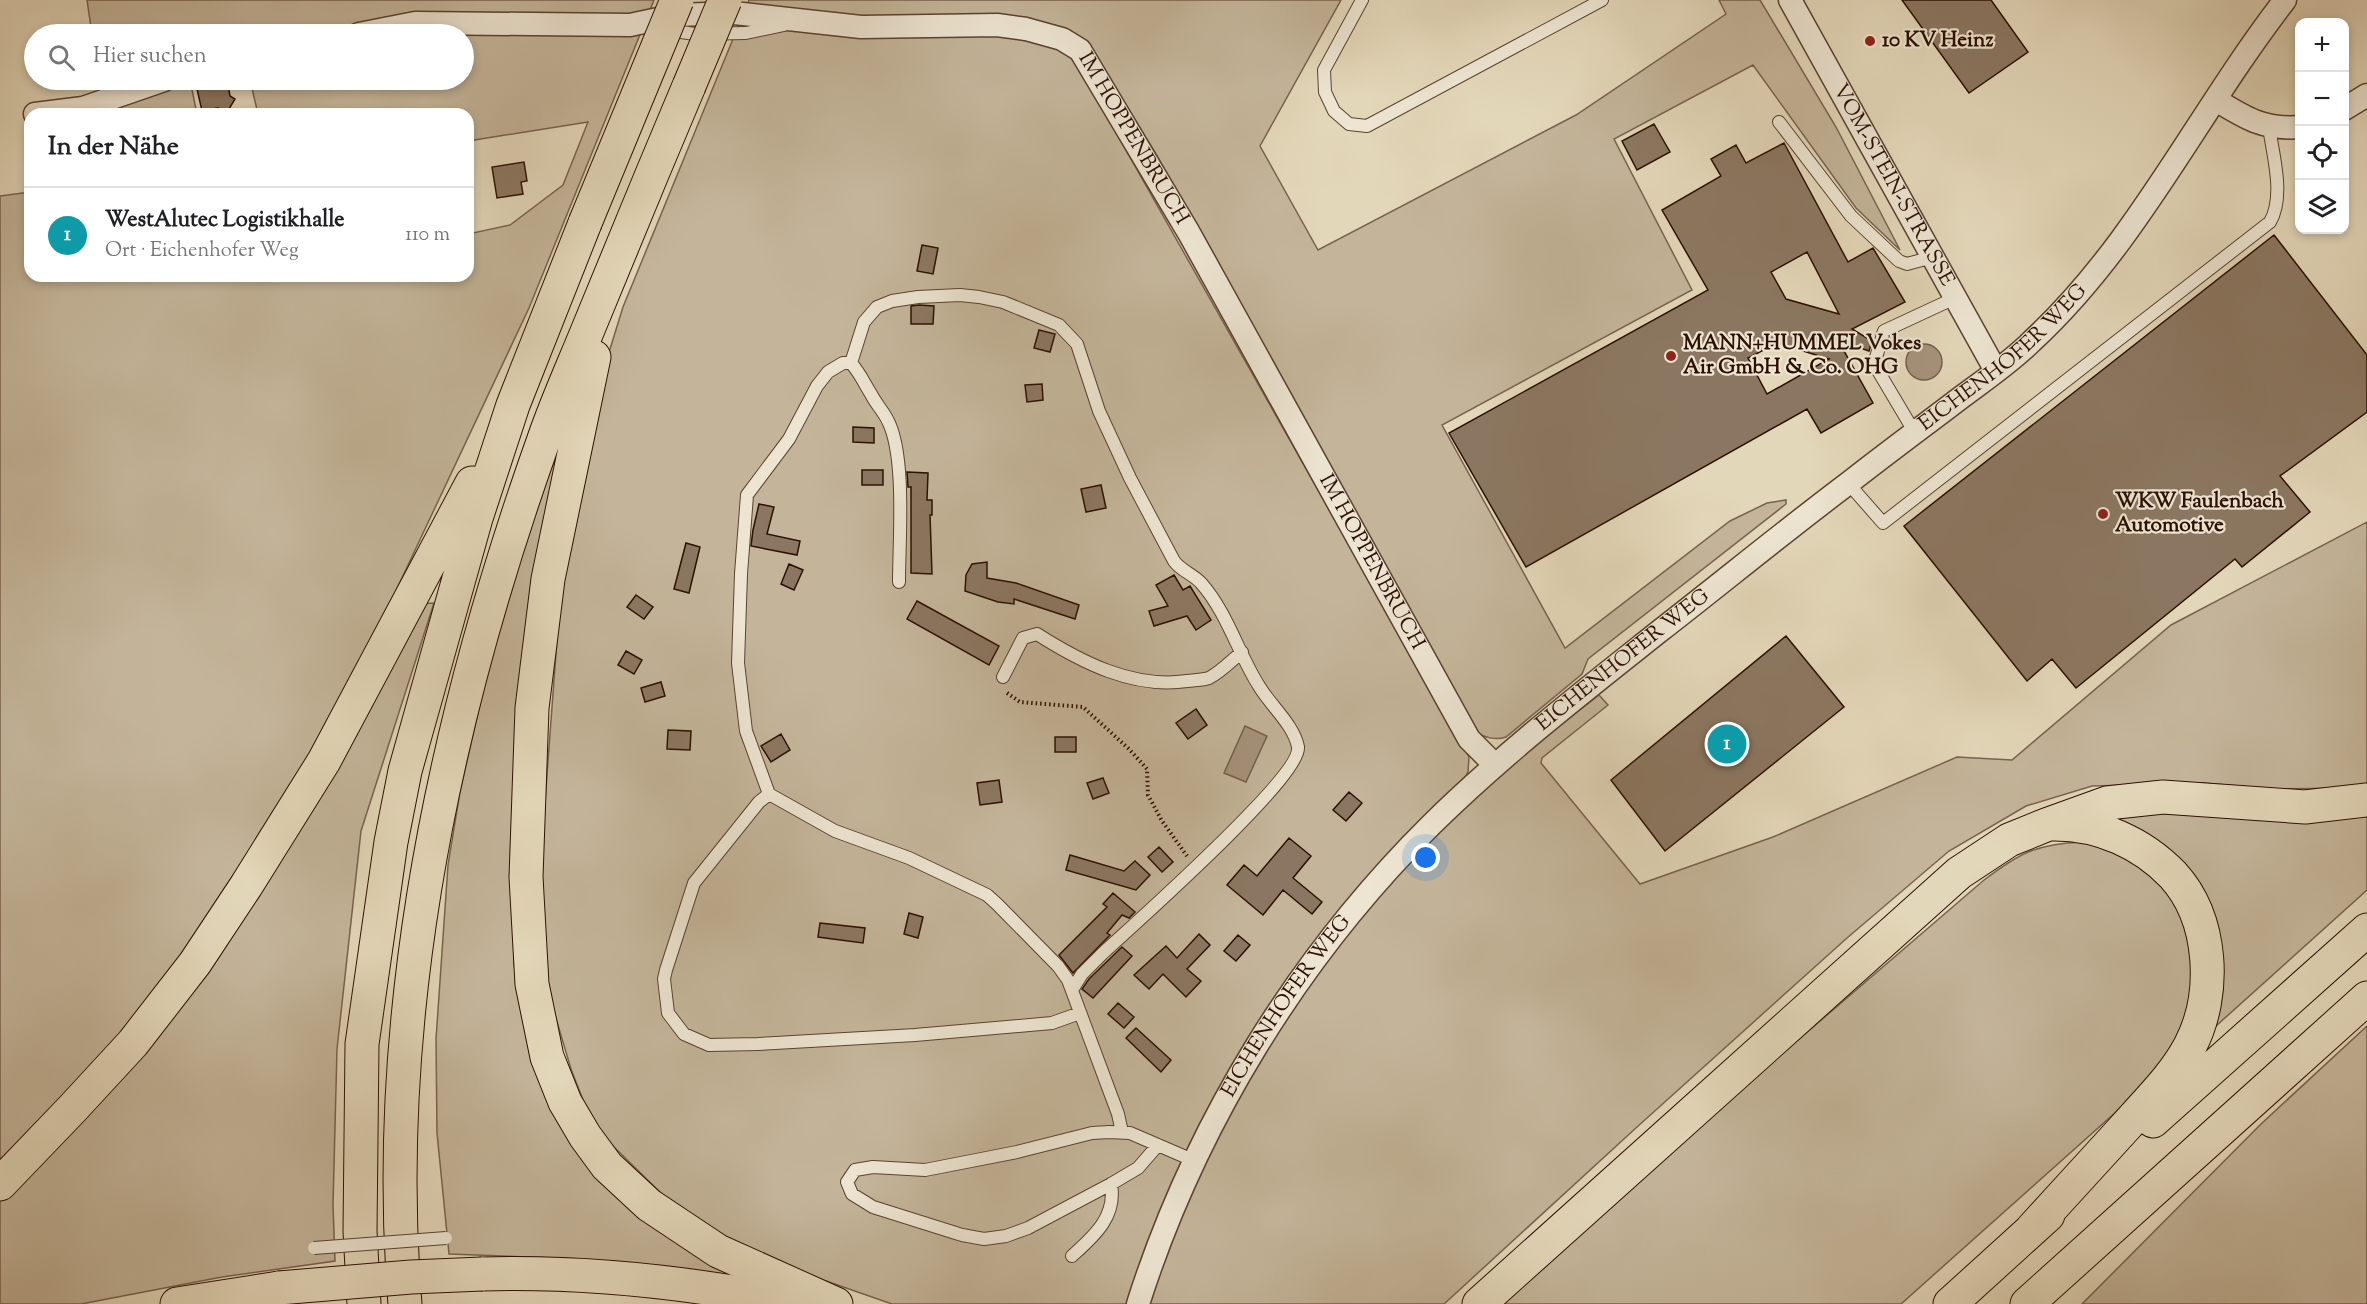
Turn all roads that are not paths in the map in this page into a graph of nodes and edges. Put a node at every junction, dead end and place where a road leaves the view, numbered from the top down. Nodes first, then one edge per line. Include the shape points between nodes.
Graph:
1 (677, 0) edge
2 (725, 0) edge
3 (1362, 0) edge
4 (1602, 0) edge
5 (1790, 0) edge
6 (2285, 0) edge
7 (410, 24) edge
8 (136, 90) edge
9 (2367, 95) edge
10 (2216, 100) junction
11 (2349, 106) edge
12 (83, 108) edge
13 (1779, 122) dead end
14 (2269, 127) junction
15 (2295, 127) edge
16 (625, 238) junction
17 (1933, 257) junction
18 (1955, 298) junction
19 (851, 363) junction
20 (1996, 371) junction
21 (513, 405) junction
22 (1915, 433) junction
23 (1848, 483) junction
24 (899, 582) dead end
25 (1242, 652) junction
26 (1003, 676) dead end
27 (1495, 765) junction
28 (769, 794) junction
29 (2367, 800) edge
30 (2046, 825) junction
31 (2367, 930) edge
32 (1072, 990) junction
33 (2367, 998) edge
34 (1080, 1013) junction
35 (1122, 1132) junction
36 (1158, 1145) junction
37 (1195, 1161) junction
38 (0, 1184) edge
39 (1111, 1184) junction
40 (2154, 1189) junction
41 (2032, 1229) junction
42 (446, 1238) dead end
43 (361, 1241) junction
44 (314, 1248) dead end
45 (1072, 1256) dead end
46 (177, 1304) edge
47 (356, 1304) edge
48 (364, 1304) edge
49 (405, 1304) edge
50 (799, 1304) edge
51 (836, 1304) edge
52 (1138, 1304) edge
53 (1479, 1304) edge
54 (1950, 1304) edge
55 (2027, 1304) edge
56 (2061, 1304) edge

1 - 21 highway, bridge
2 - 16 highway, bridge
3 - 4 lane via 1324,70 1325,92 1334,111 1349,124 1367,126
5 - 17 street, VOM-STEIN-STRASSE
6 - 10 street, EICHENHOFER WEG
7 - 27 street, IM HOPPENBRUCH via 630,25 677,15 734,13 861,27 1026,28 1062,39 1080,50 1189,233 1469,739
8 - 12 street
9 - 11 street
10 - 14 street via 2250,121
10 - 20 street, EICHENHOFER WEG via 2129,231 2072,302
13 - 17 lane via 1851,216 1899,261 1907,264
14 - 15 street
14 - 23 lane via 2276,201 2276,212 2270,222 1883,524
16 - 49 highway via 544,437 495,583 447,768 412,976 402,1109
16 - 51 highway via 589,378 548,579 532,708 526,877 532,984 546,1057 585,1136 607,1166 649,1204 718,1251
17 - 18 street, VOM-STEIN-STRASSE
18 - 20 street, VOM-STEIN-STRASSE
18 - 22 lane via 1884,331 1874,364
19 - 24 lane via 888,421 896,446
19 - 25 lane via 864,322 877,307 892,301 979,297 1003,302 1059,325 1077,344 1099,411 1173,561 1201,582
19 - 28 lane via 828,372 789,439 747,495 738,663 746,731
20 - 22 street, EICHENHOFER WEG
21 - 38 highway via 324,761 246,886 195,963 133,1043
21 - 43 highway via 476,518 405,771 391,842 362,1044
22 - 23 street, EICHENHOFER WEG
23 - 27 street, EICHENHOFER WEG
25 - 26 lane via 1209,678 1156,682 1109,672 1062,651 1036,634 1023,638
25 - 32 lane via 1258,686 1294,738 1296,759 1264,800 1089,967
27 - 37 street, EICHENHOFER WEG via 1372,888 1296,983 1225,1099
28 - 32 lane via 835,831 909,858 987,895 1058,966
28 - 34 lane via 694,883 664,979 668,1013 684,1034 709,1045 851,1039 1052,1023
29 - 30 highway via 2306,807 2163,798 2107,803
30 - 41 highway via 2084,826 2102,831 2137,846 2166,868 2188,896 2206,942 2207,985 2190,1046 2161,1087
30 - 53 highway via 2009,840 1959,873
31 - 41 highway
32 - 34 lane
33 - 40 highway
34 - 35 lane
35 - 36 lane
35 - 39 lane via 1092,1133 925,1170 855,1170 848,1182 852,1194 873,1206 984,1239 1028,1228
36 - 37 lane
36 - 39 lane via 1138,1168
37 - 52 street, EICHENHOFER WEG via 1156,1247
39 - 45 lane via 1113,1195 1105,1222
40 - 55 highway
40 - 56 highway via 2083,1282
41 - 54 highway
42 - 44 lane, bridge
43 - 47 highway
43 - 48 highway
46 - 50 highway, bridge via 279,1288 411,1277 548,1274 699,1286

